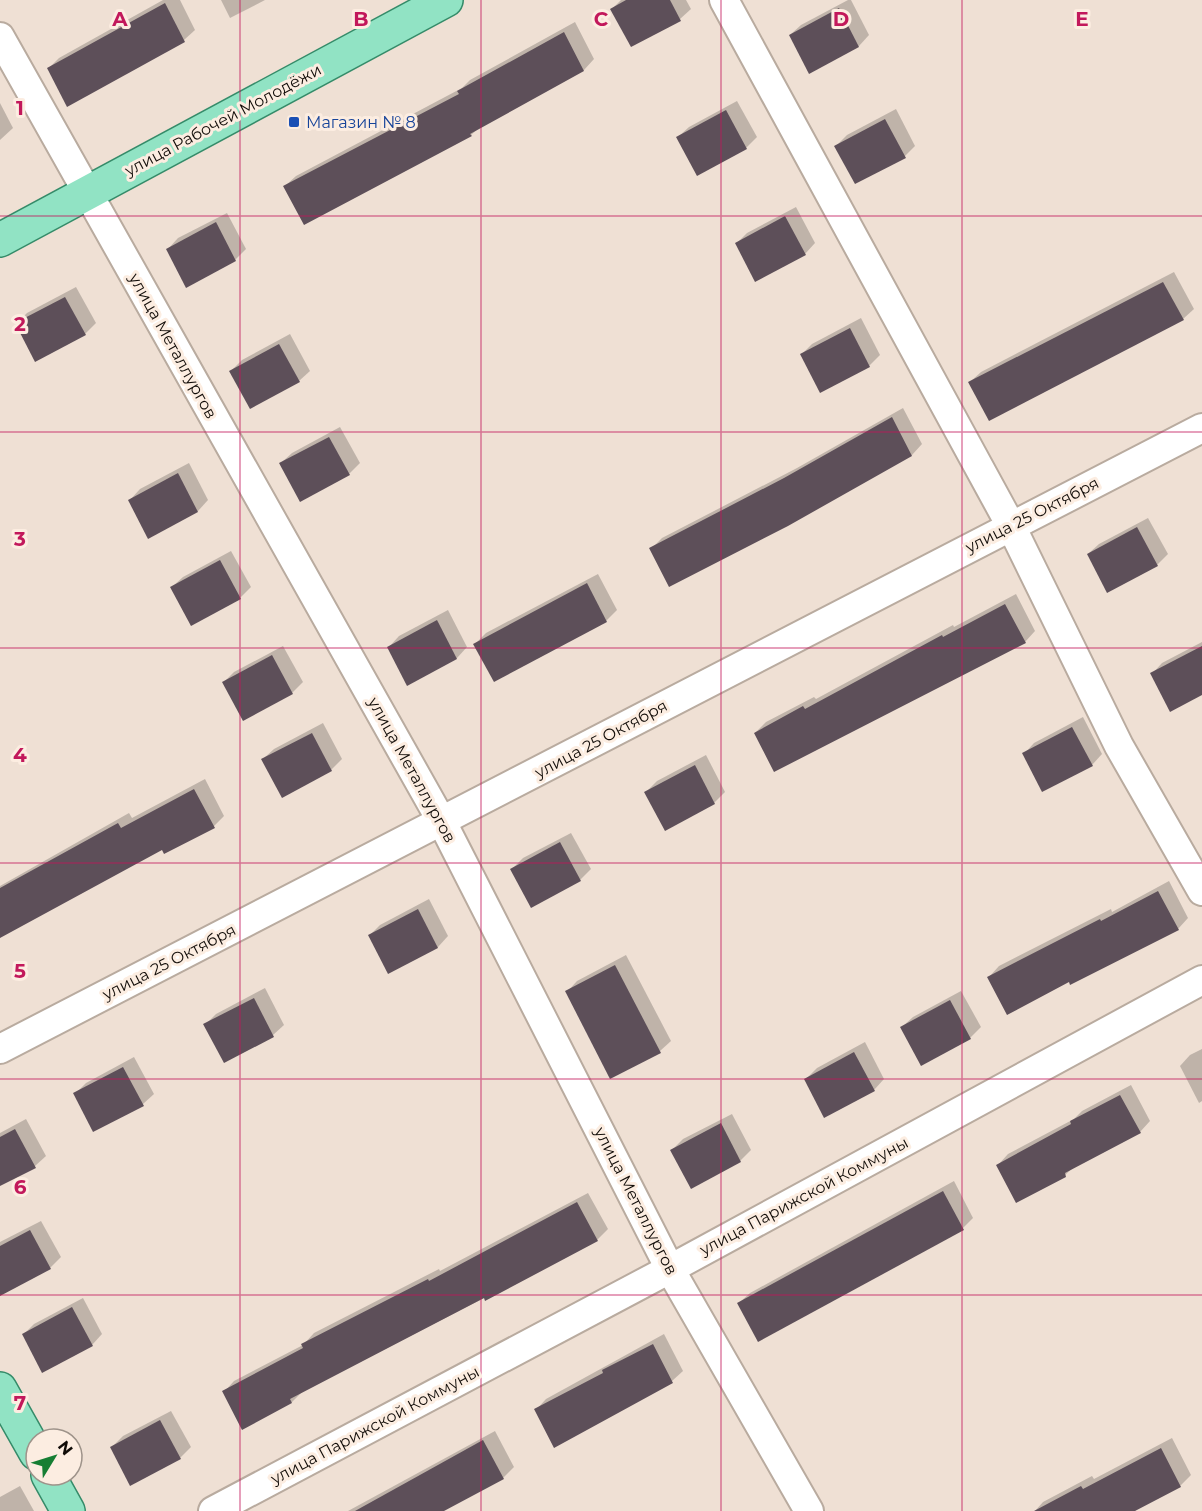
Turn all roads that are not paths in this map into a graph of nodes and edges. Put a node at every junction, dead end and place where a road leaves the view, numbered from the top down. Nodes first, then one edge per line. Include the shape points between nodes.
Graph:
1 (446, 0) edge
2 (724, 0) edge
3 (0, 37) edge
4 (87, 193) junction
5 (0, 240) edge
6 (1202, 428) edge
7 (1011, 525) junction
8 (442, 822) junction
9 (1202, 891) edge
10 (1202, 980) edge
11 (0, 1049) edge
12 (670, 1269) junction
13 (0, 1389) edge
14 (24, 1432) edge
15 (55, 1487) edge
16 (68, 1511) edge
17 (213, 1511) edge
18 (809, 1511) edge

1 - 4 main road, улица Рабочей Молодёжи
2 - 7 street
3 - 4 street, улица Металлургов
4 - 5 main road, улица Рабочей Молодёжи
4 - 8 street, улица Металлургов
6 - 7 street, улица 25 Октября
7 - 8 street, улица 25 Октября
7 - 9 street via 1119,746
8 - 11 street, улица 25 Октября
8 - 12 street, улица Металлургов
10 - 12 street, улица Парижской Коммуны
12 - 17 street, улица Парижской Коммуны
12 - 18 street, улица Металлургов
13 - 14 main road
15 - 16 main road

